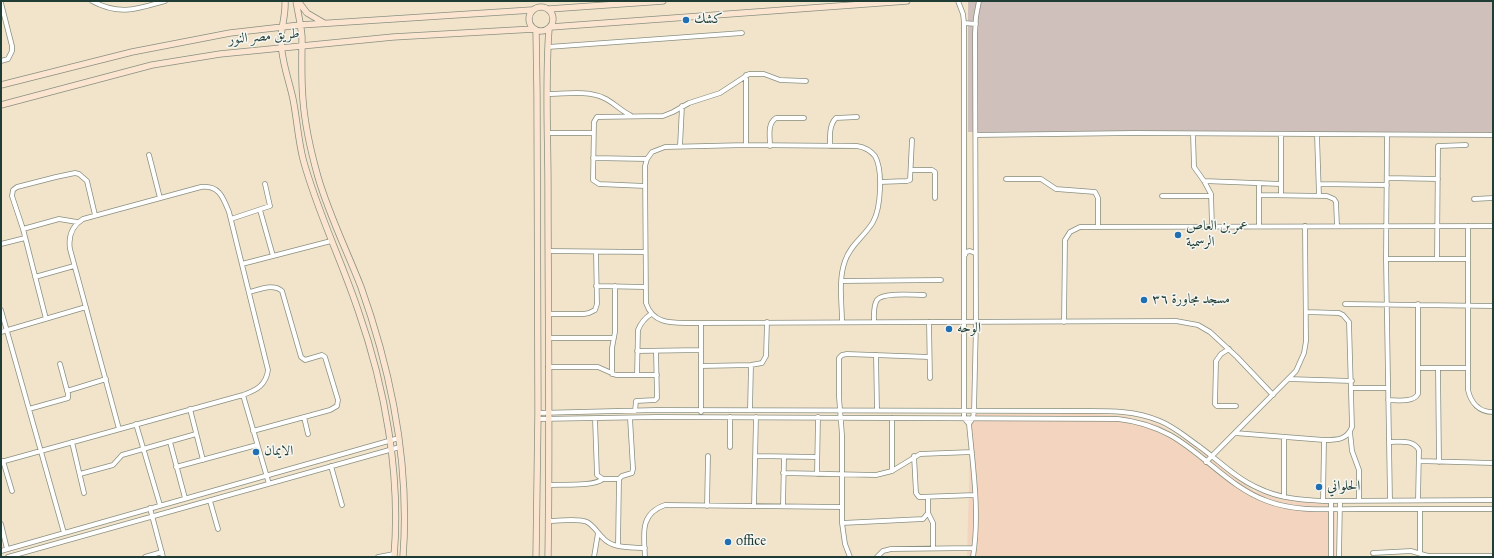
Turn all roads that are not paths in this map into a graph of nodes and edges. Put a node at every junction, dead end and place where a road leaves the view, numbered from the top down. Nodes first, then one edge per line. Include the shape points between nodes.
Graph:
1 (92, 1) edge
2 (165, 1) edge
3 (285, 1) edge
4 (297, 1) edge
5 (534, 1) edge
6 (545, 1) edge
7 (663, 1) edge
8 (823, 1) edge
9 (834, 1) edge
10 (907, 1) edge
11 (958, 1) edge
12 (979, 1) edge
13 (1, 3) edge
14 (839, 6) junction
15 (820, 7) junction
16 (548, 8) junction
17 (533, 10) junction
18 (6, 22) junction
19 (1, 23) edge
20 (964, 23) junction
21 (324, 24) junction
22 (976, 24) junction
23 (300, 25) junction
24 (283, 26) junction
25 (550, 28) junction
26 (535, 29) junction
27 (742, 33) dead end
28 (536, 40) junction
29 (548, 40) junction
30 (301, 46) junction
31 (548, 47) junction
32 (282, 49) junction
33 (1, 61) edge
34 (746, 75) junction
35 (806, 81) dead end
36 (1, 85) edge
37 (548, 94) junction
38 (1, 105) edge
39 (682, 106) junction
40 (632, 116) junction
41 (857, 117) dead end
42 (804, 118) dead end
43 (548, 133) junction
44 (593, 133) junction
45 (1193, 134) junction
46 (976, 135) junction
47 (1281, 135) junction
48 (1317, 135) junction
49 (1387, 135) junction
50 (1493, 135) edge
51 (912, 140) dead end
52 (746, 145) junction
53 (680, 146) junction
54 (770, 146) junction
55 (830, 146) junction
56 (1466, 146) dead end
57 (150, 155) dead end
58 (593, 158) junction
59 (647, 159) junction
60 (911, 170) junction
61 (1387, 178) junction
62 (1006, 179) dead end
63 (1438, 180) junction
64 (1204, 181) junction
65 (880, 182) junction
66 (1259, 183) junction
67 (265, 184) dead end
68 (1281, 184) junction
69 (1319, 184) junction
70 (645, 186) junction
71 (1387, 186) junction
72 (1259, 195) junction
73 (1281, 195) junction
74 (1162, 196) dead end
75 (1212, 196) junction
76 (1319, 196) junction
77 (160, 198) junction
78 (935, 198) dead end
79 (1493, 198) edge
80 (1474, 199) dead end
81 (260, 210) junction
82 (96, 215) junction
83 (230, 219) junction
84 (77, 222) junction
85 (1098, 226) junction
86 (1212, 226) junction
87 (1259, 226) junction
88 (1305, 226) junction
89 (1337, 226) junction
90 (1386, 226) junction
91 (1438, 226) junction
92 (1468, 226) junction
93 (1493, 226) edge
94 (23, 229) junction
95 (964, 237) junction
96 (975, 237) junction
97 (25, 238) junction
98 (331, 241) junction
99 (1, 244) edge
100 (548, 251) junction
101 (596, 252) junction
102 (645, 252) junction
103 (975, 253) junction
104 (273, 256) junction
105 (964, 256) junction
106 (1386, 259) junction
107 (1437, 259) junction
108 (1468, 259) junction
109 (242, 264) junction
110 (74, 266) junction
111 (35, 277) junction
112 (941, 280) dead end
113 (842, 281) junction
114 (596, 286) junction
115 (615, 286) junction
116 (645, 287) junction
117 (249, 292) junction
118 (924, 295) dead end
119 (1345, 304) dead end
120 (1386, 304) junction
121 (1418, 304) junction
122 (1467, 305) junction
123 (1493, 306) edge
124 (86, 307) junction
125 (1, 310) edge
126 (1306, 312) junction
127 (548, 314) junction
128 (651, 314) junction
129 (46, 318) junction
130 (767, 322) junction
131 (842, 322) junction
132 (874, 322) junction
133 (928, 322) junction
134 (965, 322) junction
135 (976, 322) junction
136 (1064, 322) junction
137 (701, 323) junction
138 (7, 330) junction
139 (1, 332) edge
140 (548, 338) junction
141 (614, 338) junction
142 (1229, 349) junction
143 (701, 350) junction
144 (637, 351) junction
145 (656, 351) junction
146 (876, 355) junction
147 (929, 356) junction
148 (60, 364) dead end
149 (751, 365) junction
150 (701, 366) junction
151 (548, 367) junction
152 (1418, 368) junction
153 (1438, 368) junction
154 (1467, 368) junction
155 (612, 374) junction
156 (637, 375) junction
157 (657, 375) junction
158 (930, 378) dead end
159 (106, 379) junction
160 (1288, 379) junction
161 (1352, 381) junction
162 (1352, 388) junction
163 (1387, 388) junction
164 (67, 391) junction
165 (243, 395) junction
166 (1273, 395) junction
167 (1388, 400) junction
168 (1236, 406) dead end
169 (29, 409) junction
170 (190, 409) junction
171 (701, 410) junction
172 (750, 410) junction
173 (840, 410) junction
174 (877, 410) junction
175 (635, 411) junction
176 (964, 411) junction
177 (974, 411) junction
178 (1493, 412) edge
179 (538, 413) junction
180 (549, 413) junction
181 (304, 417) junction
182 (701, 417) junction
183 (730, 417) junction
184 (756, 417) junction
185 (818, 417) junction
186 (630, 418) junction
187 (841, 418) junction
188 (892, 418) junction
189 (964, 418) junction
190 (973, 418) junction
191 (538, 419) junction
192 (595, 419) junction
193 (549, 420) junction
194 (136, 424) junction
195 (969, 424) junction
196 (120, 429) junction
197 (253, 431) junction
198 (1350, 432) junction
199 (1235, 433) junction
200 (196, 434) junction
201 (308, 434) dead end
202 (1284, 437) junction
203 (399, 438) junction
204 (1324, 440) junction
205 (389, 441) junction
206 (72, 442) junction
207 (170, 442) junction
208 (1389, 442) junction
209 (257, 445) junction
210 (400, 447) junction
211 (730, 447) dead end
212 (143, 449) junction
213 (390, 450) junction
214 (41, 451) junction
215 (972, 452) junction
216 (708, 456) dead end
217 (756, 456) junction
218 (914, 456) junction
219 (1212, 456) junction
220 (784, 457) junction
221 (817, 457) junction
222 (203, 460) junction
223 (2, 461) edge
224 (1419, 461) junction
225 (1206, 462) junction
226 (1439, 462) junction
227 (1493, 463) edge
228 (331, 466) junction
229 (176, 467) junction
230 (892, 471) junction
231 (783, 473) junction
232 (80, 474) junction
233 (817, 474) junction
234 (266, 475) junction
235 (842, 475) junction
236 (603, 479) junction
237 (619, 479) junction
238 (269, 484) junction
239 (549, 485) junction
240 (12, 491) dead end
241 (84, 493) dead end
242 (975, 495) junction
243 (928, 497) junction
244 (1284, 497) junction
245 (185, 498) junction
246 (1390, 500) junction
247 (1418, 500) junction
248 (1493, 500) edge
249 (210, 501) junction
250 (1323, 501) junction
251 (1331, 501) junction
252 (1340, 501) junction
253 (1359, 501) junction
254 (342, 505) dead end
255 (160, 506) junction
256 (707, 506) junction
257 (754, 506) junction
258 (783, 506) junction
259 (842, 507) junction
260 (150, 508) junction
261 (1331, 509) junction
262 (1340, 509) junction
263 (1420, 509) junction
264 (1493, 509) edge
265 (928, 513) junction
266 (152, 517) junction
267 (549, 521) junction
268 (842, 523) junction
269 (1, 524) edge
270 (218, 530) dead end
271 (598, 532) junction
272 (64, 533) junction
273 (618, 546) junction
274 (644, 548) junction
275 (933, 548) junction
276 (974, 548) junction
277 (7, 549) junction
278 (1, 551) edge
279 (1373, 553) dead end
280 (1420, 553) junction
281 (163, 555) edge
282 (394, 556) edge
283 (1458, 556) edge
284 (1493, 556) edge
285 (8, 557) edge
286 (145, 557) edge
287 (378, 557) edge
288 (403, 557) edge
289 (536, 557) edge
290 (548, 557) edge
291 (594, 557) edge
292 (644, 557) edge
293 (850, 557) edge
294 (877, 557) edge
295 (973, 557) edge
296 (1330, 557) edge
297 (1339, 557) edge

1 - 2 street via 112,9 126,11
3 - 24 street
4 - 21 street
4 - 23 street
5 - 17 street
6 - 16 street
7 - 16 street
8 - 15 street
9 - 14 street
10 - 14 street
11 - 20 street
12 - 22 street
13 - 18 street
14 - 15 street
15 - 25 street
16 - 17 street via 539,7
16 - 25 street via 554,18
17 - 21 street, طريق مصر النور
17 - 26 street via 529,22
18 - 19 street
18 - 33 street via 12,51 8,59
20 - 22 street
20 - 95 street
21 - 23 street, طريق مصر النور
22 - 46 street
23 - 24 street, طريق مصر النور
23 - 30 street
24 - 32 street
24 - 36 street, طريق مصر النور via 157,47
25 - 26 street via 542,31
25 - 29 street
26 - 28 street
26 - 30 street, طريق مصر النور
27 - 31 street
28 - 29 street
28 - 179 street
29 - 31 street
30 - 32 street, طريق مصر النور
30 - 203 street via 305,122 312,155 318,178 381,348 394,400
31 - 37 street
32 - 38 street, طريق مصر النور via 167,62
32 - 98 street via 303,158
34 - 35 street via 764,74 780,80
34 - 39 street via 720,93
34 - 52 street
37 - 40 street via 596,95
37 - 43 street
39 - 40 street via 663,116
39 - 53 street
40 - 44 street via 597,117 594,120
41 - 55 street via 836,118 831,126
42 - 54 street via 773,120 770,124
43 - 44 street
43 - 100 street
44 - 58 street
45 - 46 street
45 - 47 street
45 - 64 street via 1194,168
46 - 96 street
47 - 48 street
47 - 68 street
48 - 49 street
48 - 69 street
49 - 50 street
49 - 61 street
51 - 60 street
52 - 53 street
52 - 54 street
53 - 59 street via 658,149
54 - 55 street
55 - 65 street via 857,146 867,149 877,162
56 - 63 street via 1438,146
57 - 77 street
58 - 59 street
58 - 70 street via 593,178 596,183
59 - 70 street
60 - 65 street via 911,179 908,181
60 - 78 street via 935,172
61 - 63 street
61 - 71 street
62 - 85 street via 1042,179 1056,189 1095,192 1098,198
63 - 91 street
64 - 66 street
64 - 75 street
65 - 113 street via 876,216 869,229 847,254
66 - 68 street
66 - 72 street
67 - 81 street via 271,205
68 - 73 street
69 - 71 street
69 - 76 street
70 - 102 street
71 - 90 street
72 - 73 street
72 - 87 street
73 - 76 street
74 - 75 street
75 - 86 street
76 - 89 street via 1334,199
77 - 82 street
77 - 83 street via 208,186 220,193
79 - 80 street
81 - 83 street
81 - 104 street
82 - 84 street
82 - 94 street via 87,181 74,173 12,190
83 - 109 street
84 - 94 street via 59,219
84 - 110 street via 69,242
85 - 86 street
85 - 136 street via 1075,229 1065,240
86 - 87 street
87 - 88 street
88 - 89 street
88 - 126 street
89 - 90 street
90 - 91 street
90 - 106 street
91 - 92 street
91 - 107 street
92 - 93 street
92 - 108 street
94 - 97 street
95 - 96 street via 970,240
95 - 105 street
96 - 103 street
97 - 99 street
97 - 111 street
98 - 104 street
98 - 205 street via 358,309 374,361 383,395
100 - 101 street
100 - 127 street
101 - 102 street
101 - 114 street
102 - 116 street
103 - 105 street via 968,251
103 - 135 street
104 - 109 street
105 - 134 street
106 - 107 street
106 - 120 street
107 - 108 street
108 - 122 street
109 - 117 street
110 - 111 street
110 - 124 street
111 - 129 street
112 - 113 street
113 - 131 street
114 - 115 street
114 - 127 street via 596,304 592,312
115 - 116 street
115 - 141 street
116 - 128 street via 646,303
117 - 165 street via 268,370 263,384
117 - 181 street via 271,287 282,291 301,357 305,360 322,355 326,358 338,403 334,409
118 - 132 street via 885,295 879,298 875,305
119 - 120 street
120 - 121 street
120 - 163 street
121 - 122 street
121 - 152 street
122 - 123 street
122 - 154 street
124 - 129 street
124 - 159 street
125 - 138 street
126 - 160 street via 1304,353 1296,372
126 - 161 street via 1334,312 1347,318 1350,326
127 - 140 street
128 - 137 street via 663,321
128 - 144 street via 640,325
129 - 138 street
130 - 131 street
130 - 137 street
130 - 149 street via 766,356 762,363
131 - 132 street
132 - 133 street
133 - 134 street
133 - 147 street
134 - 135 street
134 - 176 street
135 - 136 street
135 - 177 street
136 - 142 street via 1190,322 1210,332
137 - 143 street
138 - 139 street
138 - 169 street
140 - 141 street
140 - 151 street
141 - 155 street
142 - 166 street
142 - 168 street via 1216,361 1215,404
143 - 145 street
143 - 150 street
144 - 145 street
144 - 156 street
145 - 157 street
146 - 147 street
146 - 173 street via 840,356
146 - 174 street
147 - 158 street
148 - 164 street
149 - 150 street
149 - 172 street
150 - 171 street
151 - 155 street via 598,367
151 - 180 street
152 - 153 street
152 - 167 street via 1418,394 1415,398
153 - 154 street
153 - 226 street
154 - 178 street via 1468,390 1473,402 1483,410
155 - 156 street
156 - 157 street
157 - 175 street via 656,399 637,400
159 - 164 street
159 - 196 street
160 - 161 street
160 - 166 street
161 - 162 street
162 - 163 street
162 - 198 street
163 - 167 street
164 - 169 street via 67,399
165 - 170 street
165 - 197 street
166 - 199 street
167 - 208 street
169 - 214 street
170 - 194 street
170 - 200 street
171 - 172 street
171 - 175 street
171 - 182 street
172 - 173 street
173 - 174 street
173 - 187 street
174 - 176 street
175 - 180 street
176 - 177 street
176 - 189 street
177 - 190 street
177 - 219 street via 1112,411 1137,414 1171,426
179 - 180 street
179 - 191 street
180 - 193 street
181 - 197 street
181 - 201 street
182 - 183 street
182 - 186 street
183 - 184 street
183 - 211 street
184 - 185 street
184 - 217 street
185 - 187 street
185 - 221 street
186 - 192 street
186 - 237 street via 633,471
187 - 188 street
187 - 235 street
188 - 189 street
188 - 230 street
189 - 190 street
189 - 195 street
190 - 195 street
190 - 225 street via 1099,418 1131,421 1151,426 1169,435
191 - 193 street
191 - 289 street
192 - 193 street
192 - 236 street via 596,472 599,478
193 - 239 street
194 - 196 street
194 - 212 street
195 - 215 street
196 - 206 street
197 - 209 street
198 - 204 street via 1342,439
198 - 253 street via 1352,451 1359,470
199 - 202 street
199 - 219 street
200 - 207 street
200 - 222 street
202 - 204 street
202 - 244 street
203 - 205 street
203 - 210 street
204 - 250 street
205 - 213 street
205 - 234 street
206 - 214 street
206 - 232 street
207 - 212 street
207 - 229 street
208 - 224 street via 1413,444 1419,450
208 - 246 street
209 - 222 street
209 - 234 street
210 - 213 street
210 - 288 street via 405,517
212 - 232 street via 122,455 113,465
212 - 255 street
213 - 228 street
213 - 282 street via 396,502
214 - 223 street
214 - 272 street
215 - 218 street via 927,453
215 - 242 street
216 - 256 street
217 - 220 street
217 - 257 street
218 - 230 street
218 - 243 street via 917,494
219 - 225 street
219 - 244 street via 1256,488
220 - 221 street
220 - 231 street
221 - 233 street
222 - 229 street
223 - 240 street
224 - 226 street
224 - 247 street
225 - 261 street via 1240,488 1267,501 1292,507
226 - 227 street
228 - 238 street
228 - 254 street
229 - 245 street
230 - 235 street via 876,475
231 - 233 street
231 - 258 street
232 - 241 street
233 - 235 street
234 - 238 street
234 - 245 street
235 - 259 street
236 - 237 street
236 - 239 street via 591,483
237 - 273 street
238 - 249 street
239 - 267 street
242 - 243 street
242 - 276 street
243 - 265 street
244 - 250 street
245 - 255 street
246 - 247 street
246 - 253 street
247 - 248 street
249 - 266 street
249 - 270 street
250 - 251 street
251 - 252 street
251 - 261 street
252 - 253 street
252 - 262 street
255 - 260 street
256 - 257 street
256 - 274 street via 665,505 657,508 646,520
257 - 258 street
258 - 259 street
259 - 268 street
260 - 266 street
260 - 272 street
261 - 262 street
261 - 296 street
262 - 263 street
262 - 297 street
263 - 264 street
263 - 280 street
265 - 268 street via 921,520
265 - 275 street via 933,523
266 - 281 street
266 - 285 street
267 - 271 street via 584,521
267 - 290 street
268 - 293 street
269 - 277 street
271 - 273 street via 604,539
271 - 291 street
272 - 277 street
273 - 274 street
274 - 292 street
275 - 276 street
275 - 294 street via 885,550
276 - 295 street
277 - 278 street
279 - 280 street
280 - 283 street via 1428,556
281 - 286 street
282 - 287 street
283 - 284 street

